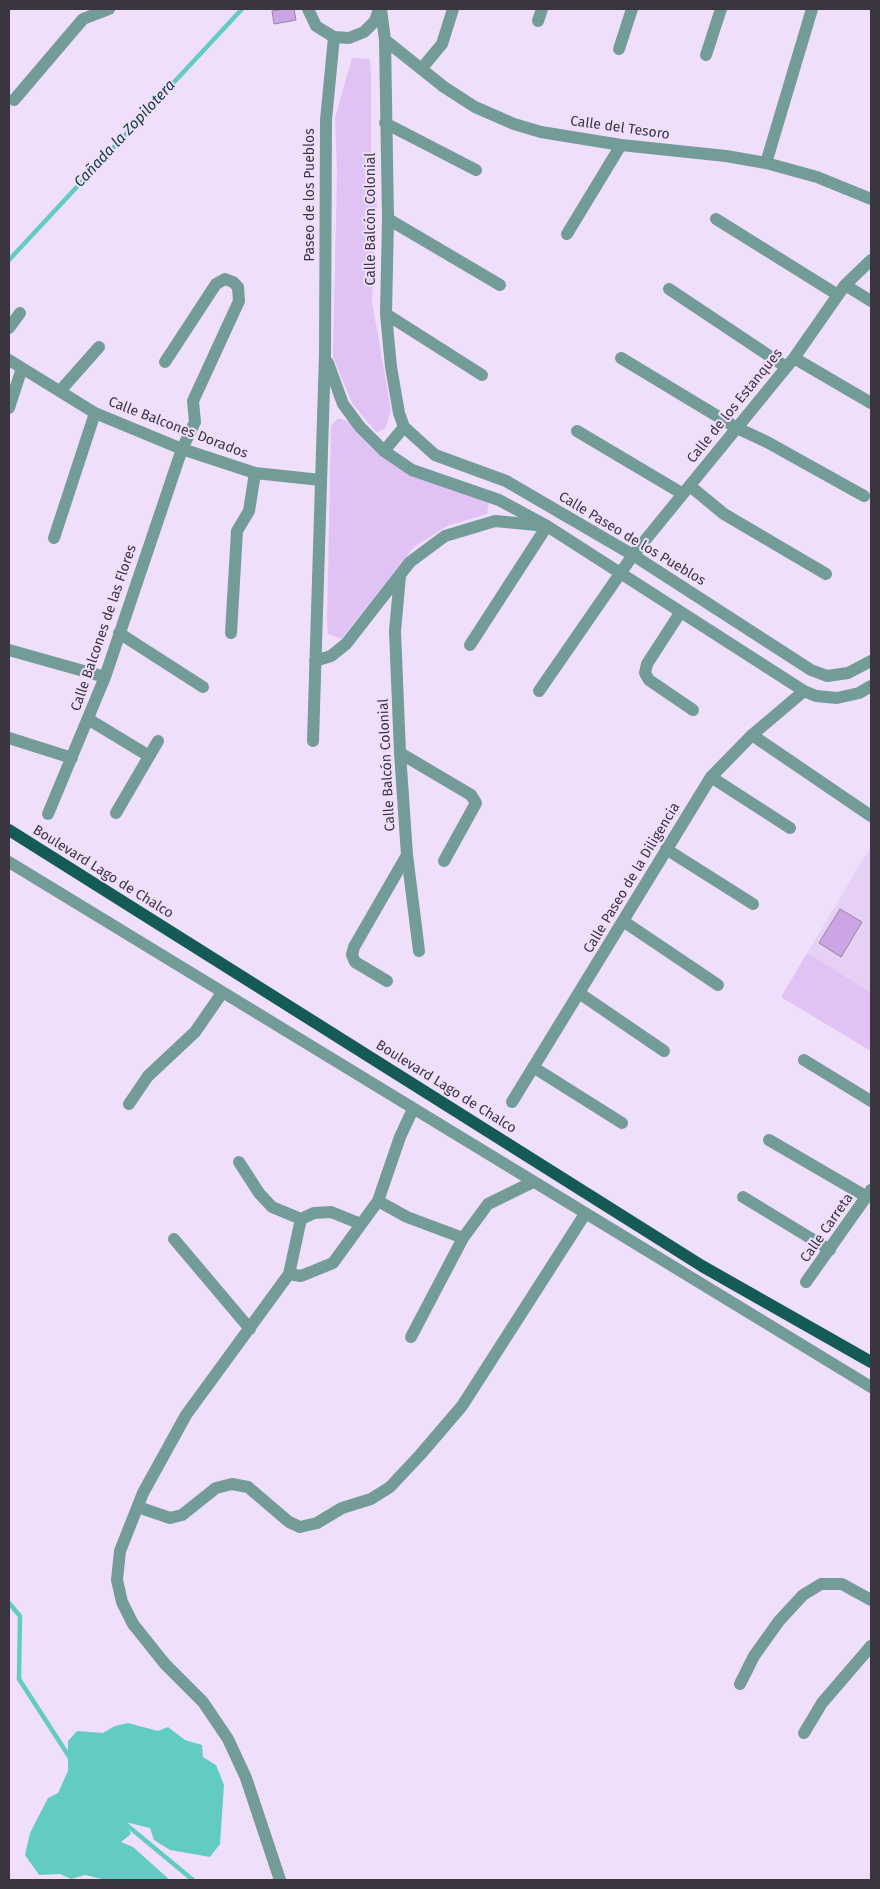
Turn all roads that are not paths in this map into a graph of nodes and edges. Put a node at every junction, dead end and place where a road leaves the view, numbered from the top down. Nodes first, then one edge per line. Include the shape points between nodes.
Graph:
1 (110, 9) edge
2 (308, 9) edge
3 (380, 9) edge
4 (453, 9) edge
5 (632, 9) edge
6 (721, 9) edge
7 (812, 9) edge
8 (334, 37) junction
9 (385, 40) junction
10 (619, 49) dead end
11 (706, 55) dead end
12 (422, 68) junction
13 (14, 100) dead end
14 (385, 123) junction
15 (621, 145) junction
16 (766, 163) junction
17 (476, 170) dead end
18 (871, 199) edge
19 (388, 219) junction
20 (716, 219) dead end
21 (567, 234) dead end
22 (871, 260) edge
23 (500, 285) dead end
24 (669, 289) dead end
25 (841, 290) junction
26 (871, 301) edge
27 (20, 313) dead end
28 (386, 314) junction
29 (9, 328) edge
30 (99, 348) dead end
31 (325, 354) junction
32 (621, 358) dead end
33 (9, 360) edge
34 (165, 362) dead end
35 (790, 362) junction
36 (22, 368) junction
37 (482, 375) dead end
38 (60, 391) junction
39 (871, 403) edge
40 (9, 408) edge
41 (95, 412) junction
42 (404, 428) junction
43 (737, 428) junction
44 (577, 431) dead end
45 (182, 449) junction
46 (384, 450) junction
47 (255, 473) junction
48 (321, 480) junction
49 (506, 481) junction
50 (686, 490) junction
51 (864, 496) dead end
52 (499, 500) junction
53 (495, 521) junction
54 (547, 526) junction
55 (54, 538) dead end
56 (633, 555) junction
57 (621, 572) junction
58 (826, 574) dead end
59 (400, 576) junction
60 (680, 613) junction
61 (119, 633) junction
62 (231, 633) dead end
63 (470, 645) dead end
64 (9, 650) edge
65 (315, 661) junction
66 (871, 661) edge
67 (105, 677) junction
68 (871, 686) edge
69 (203, 687) dead end
70 (539, 691) dead end
71 (804, 691) junction
72 (694, 710) dead end
73 (88, 719) junction
74 (752, 734) junction
75 (9, 738) edge
76 (158, 741) dead end
77 (313, 741) dead end
78 (400, 753) junction
79 (149, 756) junction
80 (72, 758) junction
81 (711, 777) junction
82 (116, 813) dead end
83 (48, 814) dead end
84 (871, 816) edge
85 (790, 828) dead end
86 (9, 830) edge
87 (666, 849) junction
88 (407, 855) junction
89 (9, 862) edge
90 (444, 862) dead end
91 (753, 904) dead end
92 (623, 921) junction
93 (419, 951) dead end
94 (387, 981) dead end
95 (718, 985) dead end
96 (222, 993) junction
97 (579, 993) junction
98 (664, 1051) dead end
99 (804, 1060) dead end
100 (533, 1067) junction
101 (871, 1101) edge
102 (512, 1102) dead end
103 (129, 1104) dead end
104 (413, 1109) junction
105 (622, 1123) dead end
106 (769, 1140) dead end
107 (239, 1162) dead end
108 (533, 1182) junction
109 (869, 1193) edge
110 (744, 1197) dead end
111 (378, 1201) junction
112 (585, 1214) junction
113 (301, 1219) junction
114 (361, 1224) junction
115 (463, 1238) junction
116 (174, 1240) dead end
117 (830, 1250) junction
118 (289, 1274) junction
119 (806, 1282) dead end
120 (250, 1329) junction
121 (411, 1337) dead end
122 (871, 1362) edge
123 (871, 1388) edge
124 (138, 1507) junction
125 (871, 1600) edge
126 (871, 1646) edge
127 (740, 1684) dead end
128 (804, 1733) dead end
129 (280, 1880) edge

1 - 13 street via 83,19
2 - 8 street via 316,26
3 - 8 street, Calle Balcón Colonial via 375,21 364,32 349,38
3 - 9 street, Calle Balcón Colonial
4 - 12 street via 442,44
5 - 10 street
6 - 11 street
7 - 16 street
8 - 31 street, Paseo de los Pueblos via 326,120
9 - 12 street, Calle del Tesoro
9 - 14 street, Calle Balcón Colonial
12 - 15 street, Calle del Tesoro via 460,97 514,124 541,132
14 - 17 street
14 - 19 street, Calle Balcón Colonial
15 - 16 street, Calle del Tesoro
15 - 21 street
16 - 18 street, Calle del Tesoro via 817,177
19 - 23 street
19 - 28 street, Calle Balcón Colonial
20 - 25 street
22 - 25 street, Calle de los Estanques
24 - 35 street
25 - 26 street
25 - 35 street, Calle de los Estanques
27 - 29 street
28 - 37 street
28 - 42 street, Calle Balcón Colonial via 391,367
30 - 38 street
31 - 46 street via 343,404
31 - 48 street
32 - 43 street
33 - 36 street, Calle Balcones Dorados
34 - 45 street, Calle Balcones de las Flores via 216,284 225,279 233,282 238,287 239,301 193,400 195,422
35 - 39 street
35 - 43 street, Calle de los Estanques
36 - 38 street, Calle Balcones Dorados
36 - 40 street
38 - 41 street, Calle Balcones Dorados
41 - 45 street, Calle Balcones Dorados
41 - 55 street
42 - 46 street
42 - 49 street, Calle Paseo de los Pueblos via 436,454
43 - 50 street, Calle de los Estanques
43 - 51 street
44 - 50 street
45 - 47 street, Calle Balcones Dorados
45 - 61 street, Calle Balcones de las Flores
46 - 52 street via 412,470
47 - 48 street, Calle Balcones Dorados
47 - 62 street via 249,511 237,531
48 - 65 street
49 - 52 street
49 - 56 street, Calle Paseo de los Pueblos
50 - 56 street, Calle de los Estanques
50 - 58 street
52 - 53 street
52 - 54 street
53 - 54 street
53 - 59 street via 445,536 410,562
54 - 57 street
54 - 63 street
56 - 57 street, Calle de los Estanques
56 - 66 street, Calle Paseo de los Pueblos via 811,670 827,676 848,673
57 - 60 street
57 - 70 street, Calle de los Estanques
59 - 65 street via 346,644 331,656
59 - 78 street, Calle Balcón Colonial via 395,631
60 - 71 street
60 - 72 street via 644,673 649,680
61 - 67 street, Calle Balcones de las Flores
61 - 69 street
64 - 67 street
65 - 77 street
67 - 73 street, Calle Balcones de las Flores
68 - 71 street via 837,698
71 - 74 street, Calle Paseo de la Diligencia
73 - 79 street
73 - 80 street, Calle Balcones de las Flores
74 - 81 street, Calle Paseo de la Diligencia
74 - 84 street
75 - 80 street
76 - 79 street
78 - 88 street, Calle Balcón Colonial
78 - 90 street via 471,795 476,803
79 - 82 street
80 - 83 street, Calle Balcones de las Flores
81 - 85 street
81 - 87 street, Calle Paseo de la Diligencia
86 - 122 main road, Boulevard Lago de Chalco via 702,1266
87 - 91 street
87 - 92 street, Calle Paseo de la Diligencia
88 - 93 street, Calle Balcón Colonial
88 - 94 street via 352,955 356,962
89 - 96 street
92 - 95 street
92 - 97 street, Calle Paseo de la Diligencia
96 - 103 street via 195,1032 148,1076
96 - 104 street
97 - 98 street
97 - 100 street, Calle Paseo de la Diligencia
99 - 101 street
100 - 102 street, Calle Paseo de la Diligencia
100 - 105 street
104 - 108 street
104 - 111 street via 400,1136
106 - 109 street
107 - 113 street via 272,1207
108 - 112 street
108 - 115 street via 488,1204
109 - 117 street, Calle Carreta
110 - 117 street
111 - 114 street
111 - 115 street via 407,1217
112 - 123 street
112 - 124 street via 462,1406 390,1487 371,1499 342,1508 318,1523 300,1527 289,1522 248,1487 232,1484 216,1488 182,1515 170,1518
113 - 114 street via 314,1213 331,1212
113 - 118 street
114 - 118 street via 333,1263 302,1276
115 - 121 street
116 - 120 street
117 - 119 street, Calle Carreta
118 - 120 street
120 - 124 street via 186,1415
124 - 129 street via 120,1551 118,1580 122,1602 133,1624 165,1664 204,1702 228,1739 246,1778
125 - 127 street via 842,1584 821,1584 803,1595 779,1620 754,1656
126 - 128 street via 822,1703

